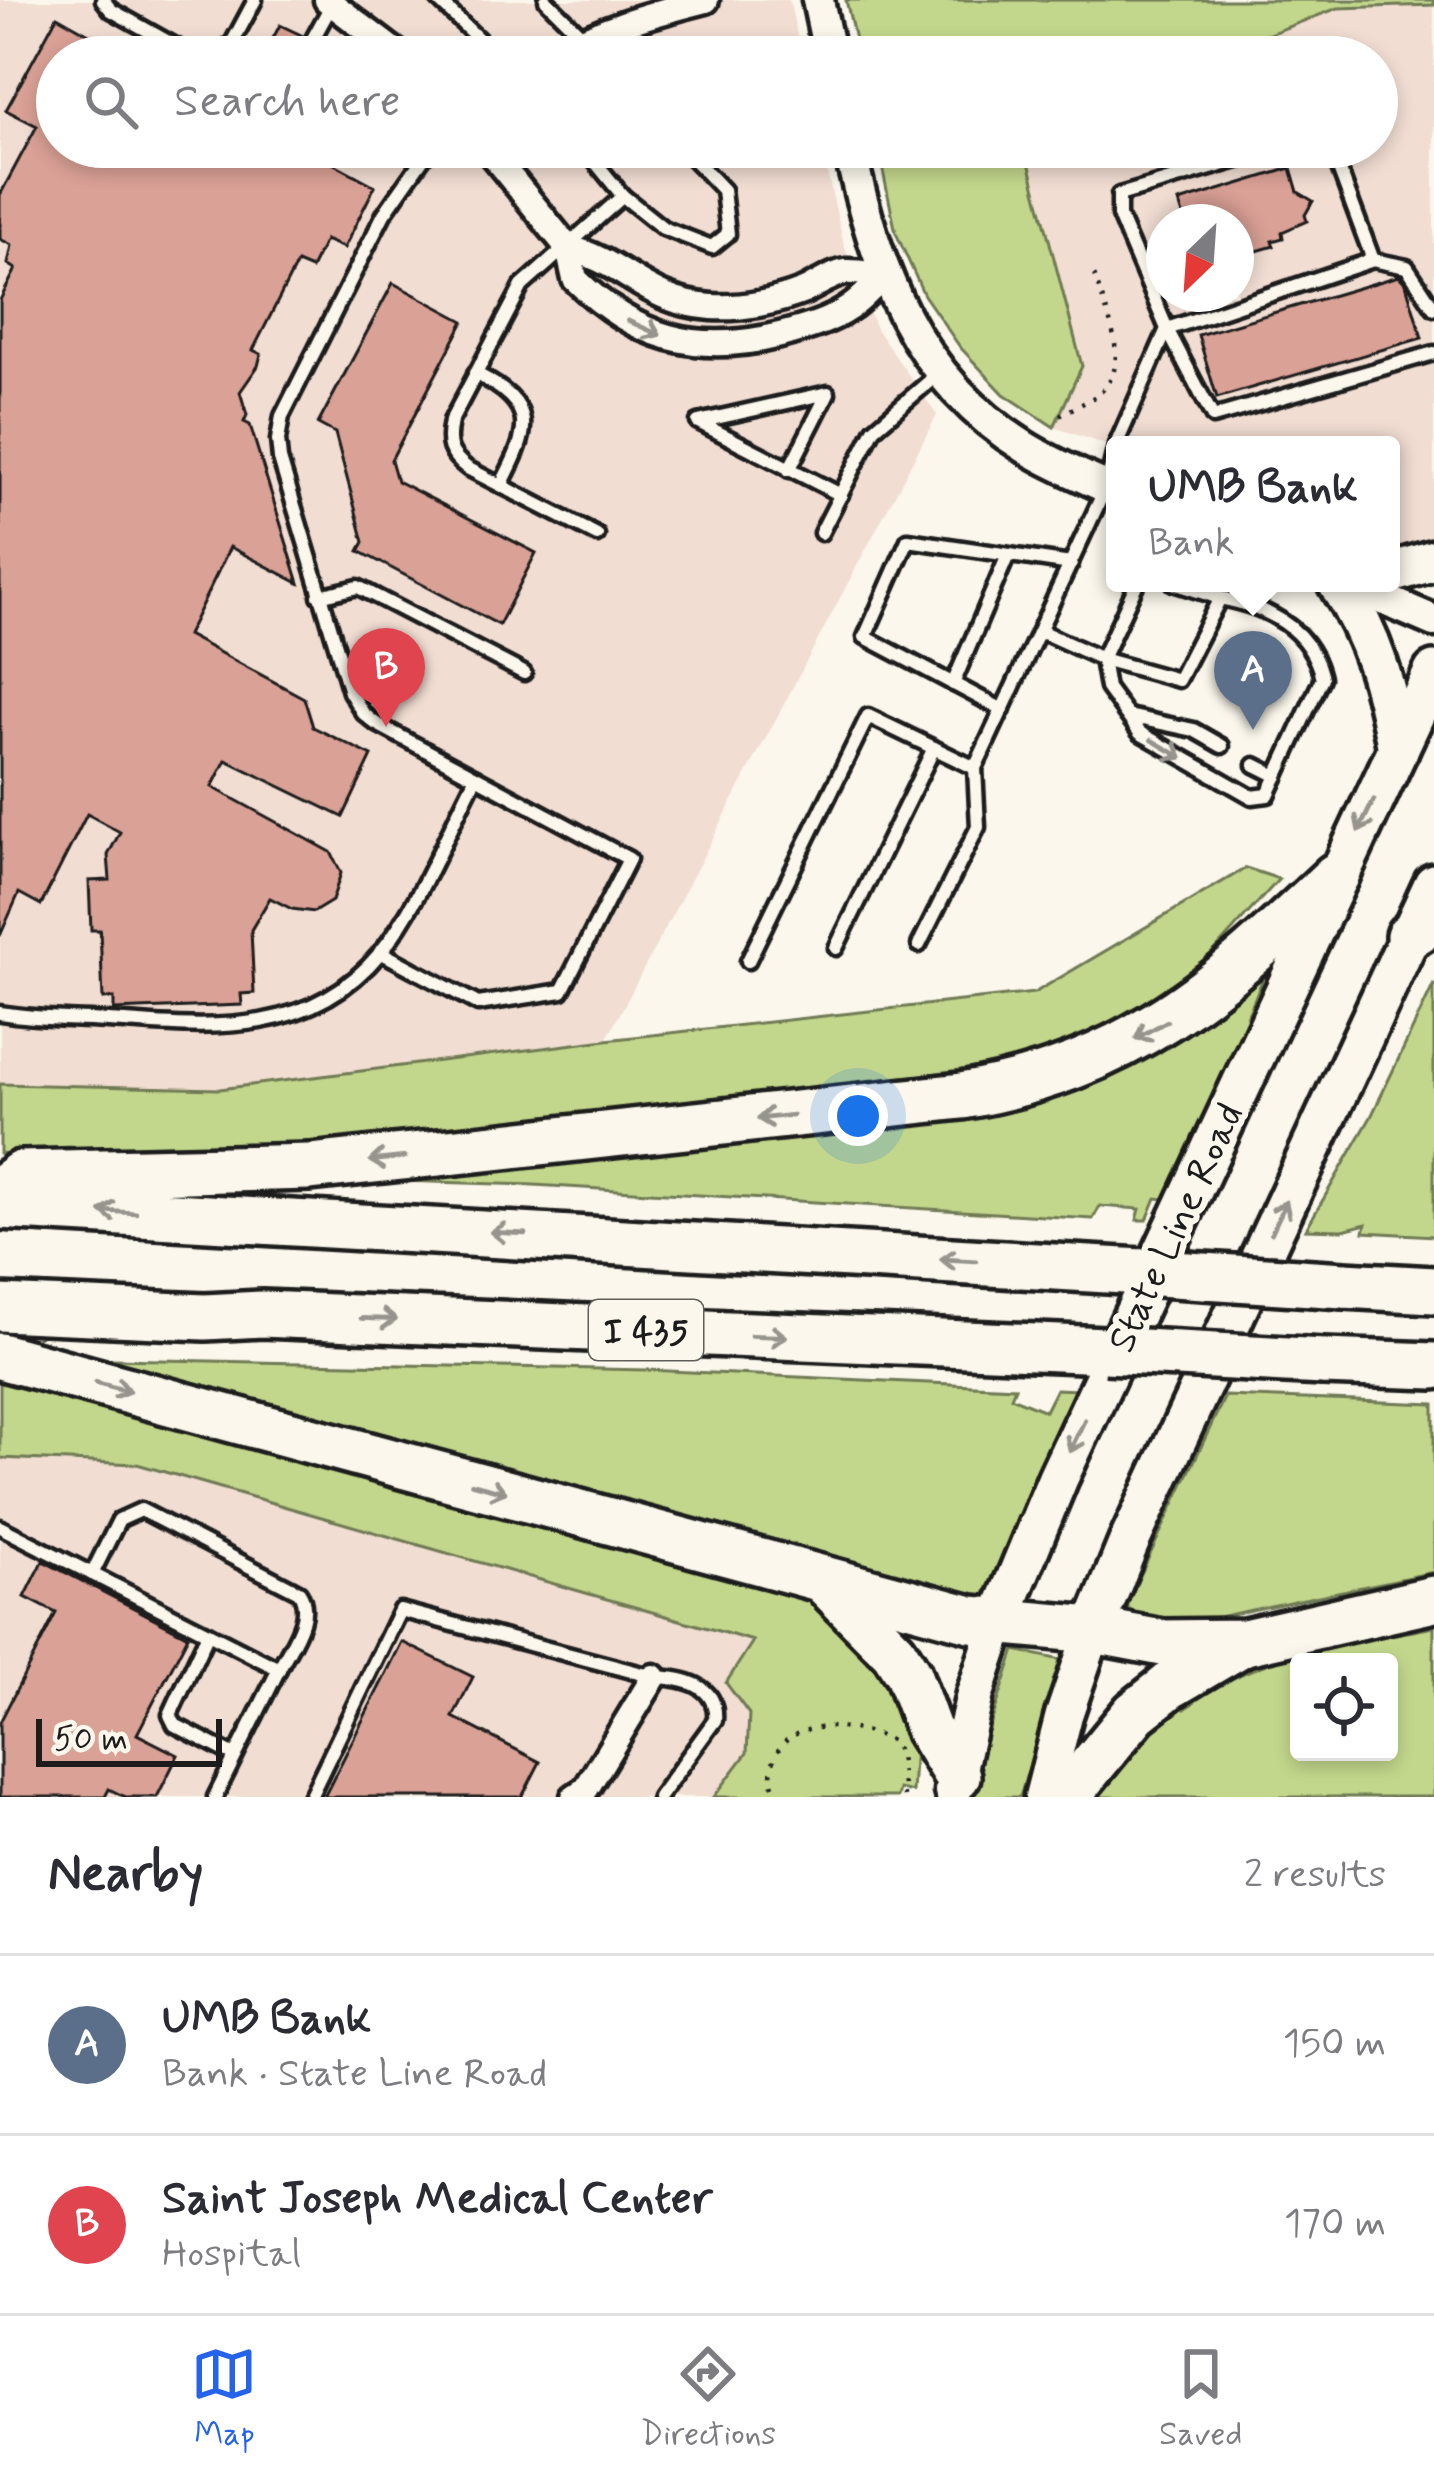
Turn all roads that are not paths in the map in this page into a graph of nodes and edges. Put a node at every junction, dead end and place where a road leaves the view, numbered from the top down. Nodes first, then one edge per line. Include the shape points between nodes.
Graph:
1 (103, 0) edge
2 (255, 0) edge
3 (438, 0) edge
4 (545, 0) edge
5 (706, 0) edge
6 (818, 0) edge
7 (330, 2) edge
8 (653, 6) edge
9 (158, 36) edge
10 (236, 36) edge
11 (313, 36) edge
12 (375, 36) edge
13 (475, 36) edge
14 (583, 36) edge
15 (611, 36) edge
16 (826, 36) edge
17 (416, 168) edge
18 (503, 168) edge
19 (600, 168) edge
20 (702, 168) edge
21 (856, 168) edge
22 (1211, 168) edge
23 (1339, 168) edge
24 (623, 196) junction
25 (568, 248) junction
26 (1373, 260) junction
27 (884, 276) junction
28 (1434, 308) edge
29 (1167, 329) junction
30 (1434, 353) edge
31 (942, 371) junction
32 (475, 374) junction
33 (1121, 436) edge
34 (789, 470) junction
35 (501, 485) junction
36 (1106, 487) edge
37 (841, 495) junction
38 (1106, 498) edge
39 (821, 533) dead end
40 (597, 535) dead end
41 (1008, 555) junction
42 (1434, 560) edge
43 (1071, 564) junction
44 (1400, 570) edge
45 (1133, 592) edge
46 (1201, 592) edge
47 (1347, 592) edge
48 (1364, 592) edge
49 (319, 596) junction
50 (1220, 598) junction
51 (1434, 621) edge
52 (1040, 631) junction
53 (1102, 659) junction
54 (1434, 672) edge
55 (524, 673) dead end
56 (952, 684) junction
57 (1003, 710) junction
58 (1127, 716) junction
59 (1222, 746) dead end
60 (934, 748) junction
61 (1398, 750) junction
62 (1256, 765) dead end
63 (975, 768) junction
64 (1277, 776) junction
65 (476, 777) junction
66 (1336, 876) junction
67 (1434, 884) edge
68 (1422, 928) edge
69 (919, 945) dead end
70 (836, 948) dead end
71 (380, 952) junction
72 (748, 962) dead end
73 (0, 1013) edge
74 (0, 1189) edge
75 (0, 1206) edge
76 (1434, 1290) edge
77 (0, 1308) edge
78 (0, 1356) edge
79 (1434, 1366) edge
80 (0, 1527) edge
81 (92, 1574) junction
82 (820, 1577) junction
83 (1434, 1599) edge
84 (999, 1622) junction
85 (1093, 1630) junction
86 (208, 1634) junction
87 (1245, 1642) junction
88 (279, 1669) junction
89 (654, 1677) junction
90 (236, 1756) junction
91 (954, 1787) edge
92 (215, 1797) edge
93 (310, 1797) edge
94 (574, 1797) edge
95 (659, 1797) edge
96 (1043, 1797) edge
97 (1066, 1797) edge

1 - 9 lane
2 - 10 lane
3 - 13 lane
4 - 14 lane
5 - 8 street
6 - 16 street
7 - 11 lane
7 - 12 street
8 - 15 street
17 - 49 lane via 282,416 280,460
18 - 25 street
19 - 24 lane
20 - 24 lane via 723,190 728,234 712,248 663,228
21 - 27 street
22 - 29 lane via 1118,195
23 - 26 lane
24 - 25 lane
25 - 27 street via 601,256 649,292 717,307 778,298 845,272
25 -> 27 street via 574,279 594,298 631,323 706,345 805,329 850,308
25 - 32 lane via 522,286
26 - 28 lane via 1407,267
26 - 29 lane
27 - 31 street
29 - 30 lane via 1213,417
29 - 33 lane
31 - 36 street via 1020,444
31 - 37 lane via 874,429
32 - 35 lane via 511,395 524,416 524,442
32 - 35 lane via 447,440 453,457
34 - 34 lane via 771,461 698,422 828,393
34 - 37 lane
35 - 40 lane
37 - 39 lane
38 - 43 lane
41 - 43 lane
41 - 56 lane
41 - 56 lane via 908,540 865,637
42 - 44 main road
43 - 52 lane
45 - 53 lane
46 - 50 lane
47 - 61 main road via 1384,677
48 - 51 street
49 - 55 lane via 358,587
49 - 65 lane via 363,712
50 - 53 lane via 1178,680
50 - 64 lane via 1291,623 1319,665 1322,678
52 - 53 lane
52 - 57 lane
53 - 58 lane via 1107,688
54 - 61 main road, State Line Road
56 - 57 lane
57 - 63 lane
58 - 59 lane via 1194,730
58 -> 64 lane via 1140,733 1252,797 1268,795
60 - 63 lane
60 - 70 lane
60 - 72 lane via 868,716
61 -> 66 main road, State Line Road
62 - 64 lane
63 - 69 lane via 978,826
65 - 71 lane
65 - 71 lane via 629,859 562,991 478,1004
66 -> 74 highway via 1184,1010 1104,1054 1018,1086 310,1167 21,1174
66 -> 84 main road, State Line Road
67 - 68 main road
85 -> 68 main road
71 - 73 lane via 323,1000 252,1025
76 -> 75 highway, I 435, bridge
77 -> 79 highway, I 435, bridge
78 -> 82 highway
80 - 81 lane
81 - 86 lane
81 - 88 lane via 119,1520 141,1510 299,1592 306,1613
82 - 84 highway
82 - 91 highway via 894,1652
83 - 87 highway
84 - 85 highway
84 - 91 main road, State Line Road
85 - 87 highway via 1162,1643
85 - 96 main road
86 - 88 lane
86 - 90 lane via 170,1715
87 - 97 highway via 1135,1713
88 - 90 lane
89 - 93 lane via 400,1610
89 - 94 street
89 - 95 lane via 689,1681 716,1710
90 - 92 lane

